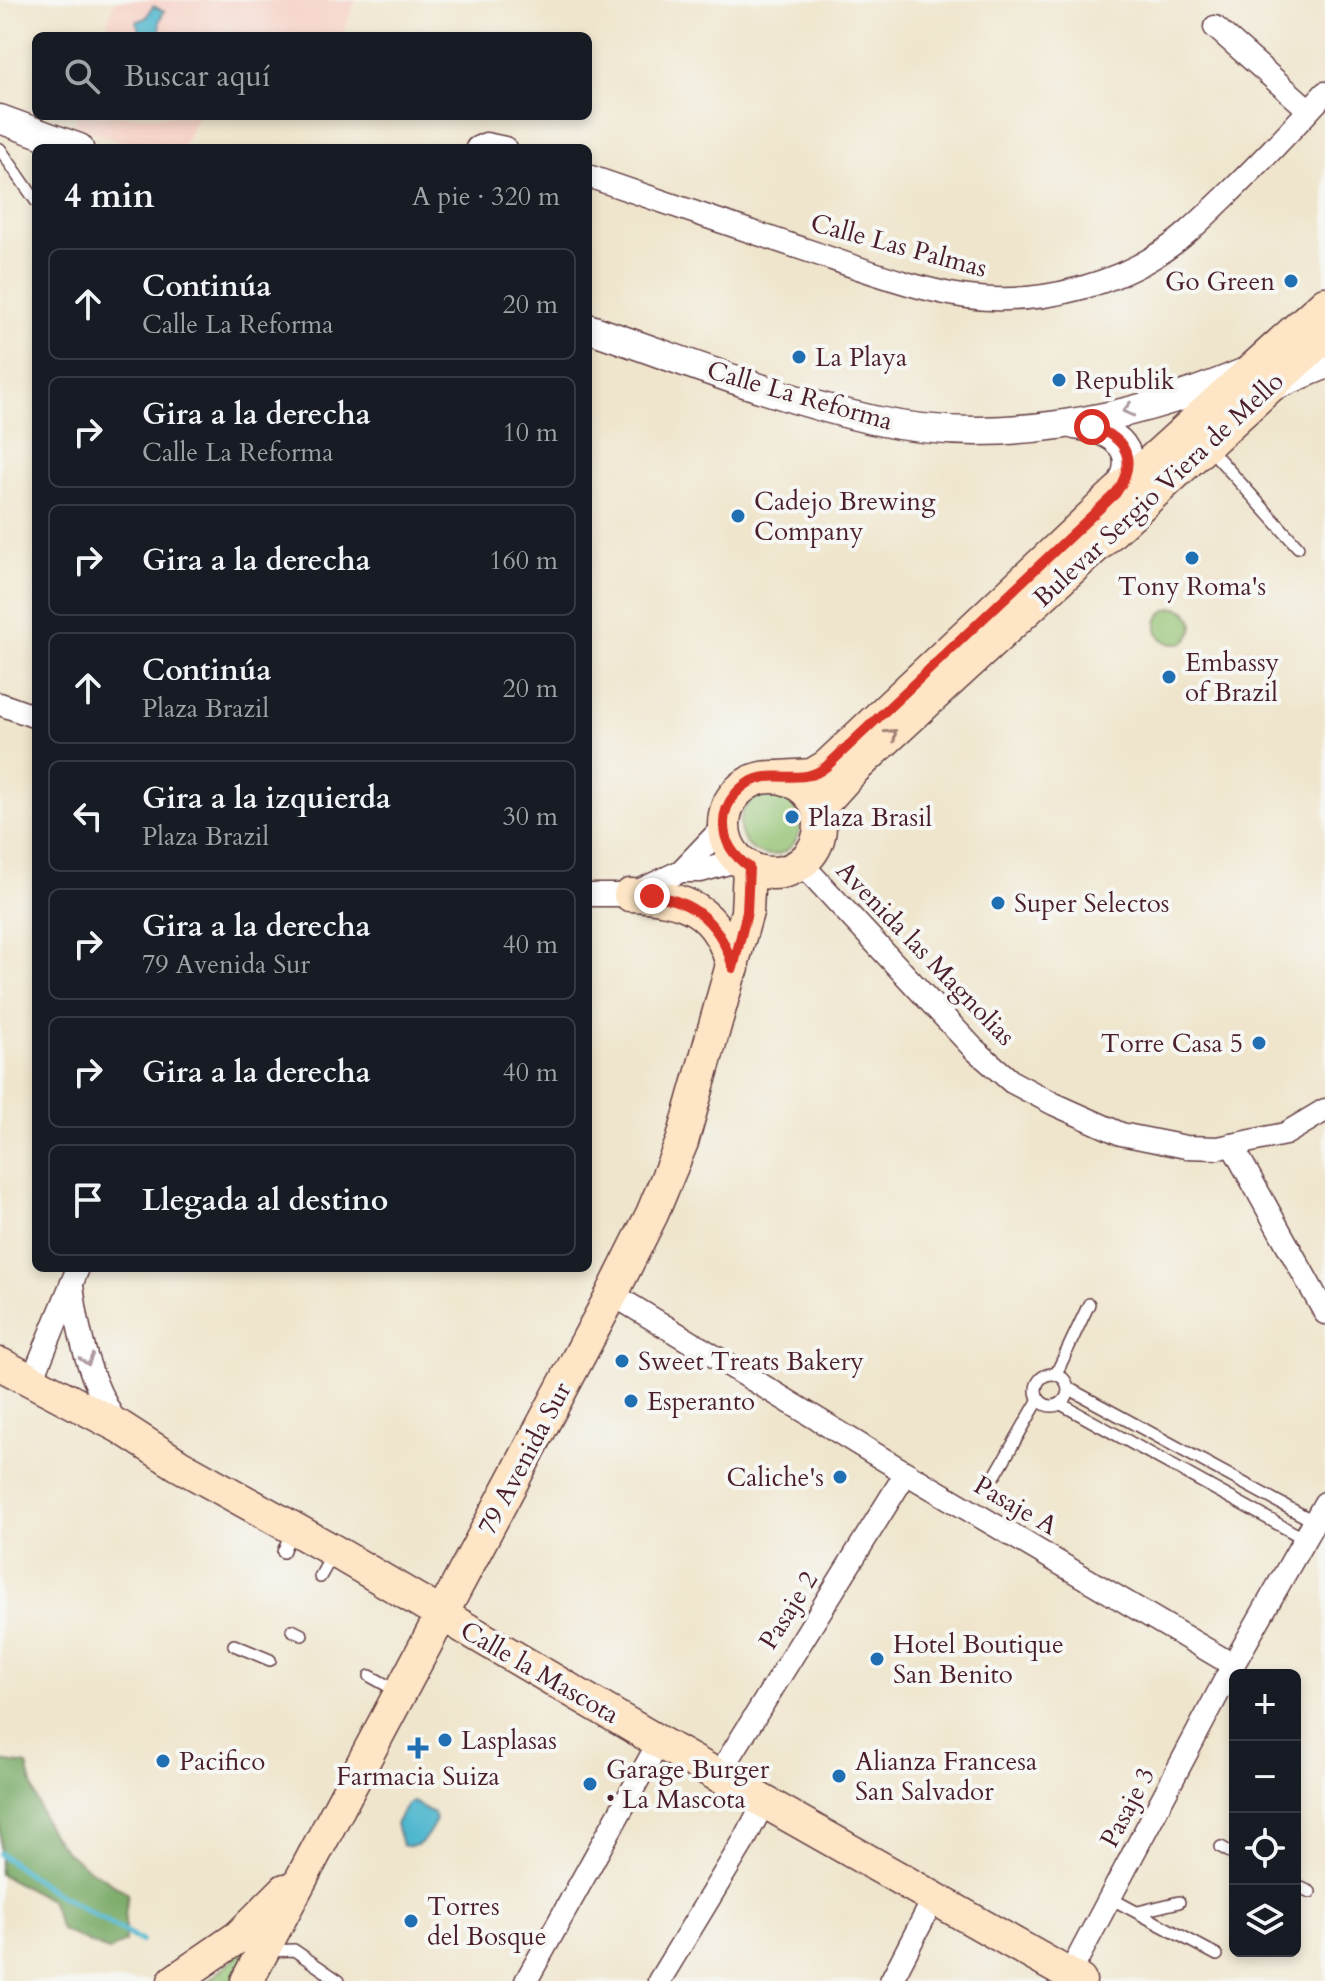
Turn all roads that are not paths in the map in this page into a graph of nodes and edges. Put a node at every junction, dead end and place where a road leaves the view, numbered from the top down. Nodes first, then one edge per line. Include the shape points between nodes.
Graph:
1 (1215, 27) dead end
2 (1325, 93) edge
3 (1309, 110) junction
4 (0, 119) edge
5 (68, 144) edge
6 (0, 149) edge
7 (592, 177) edge
8 (32, 195) edge
9 (1325, 303) edge
10 (592, 329) edge
11 (1325, 336) edge
12 (1325, 365) edge
13 (1261, 378) junction
14 (1066, 424) junction
15 (1206, 445) junction
16 (1116, 493) junction
17 (1298, 547) dead end
18 (0, 704) edge
19 (32, 716) edge
20 (779, 777) junction
21 (818, 809) junction
22 (723, 827) junction
23 (744, 864) junction
24 (793, 867) junction
25 (681, 871) junction
26 (592, 895) edge
27 (630, 895) junction
28 (747, 912) junction
29 (733, 968) junction
30 (1325, 1110) edge
31 (1232, 1145) junction
32 (75, 1277) edge
33 (612, 1294) junction
34 (1089, 1304) dead end
35 (1325, 1313) edge
36 (0, 1364) edge
37 (1056, 1374) junction
38 (32, 1380) junction
39 (1068, 1388) junction
40 (1039, 1399) junction
41 (1061, 1404) junction
42 (120, 1427) junction
43 (906, 1473) junction
44 (996, 1474) dead end
45 (1315, 1521) edge
46 (440, 1614) junction
47 (234, 1645) dead end
48 (270, 1660) dead end
49 (1233, 1665) junction
50 (370, 1676) dead end
51 (399, 1692) junction
52 (659, 1742) junction
53 (718, 1776) junction
54 (764, 1802) junction
55 (1221, 1847) dead end
56 (1229, 1852) edge
57 (1301, 1888) edge
58 (1310, 1892) dead end
59 (1110, 1898) junction
60 (933, 1900) junction
61 (1179, 1902) dead end
62 (1138, 1913) junction
63 (251, 1944) junction
64 (1217, 1955) dead end
65 (1075, 1978) edge
66 (174, 1981) edge
67 (198, 1981) edge
68 (247, 1981) edge
69 (339, 1981) edge
70 (526, 1981) edge
71 (659, 1981) edge
72 (891, 1981) edge

1 - 3 street
2 - 3 street, Calle Las Palmas
3 - 7 street, Calle Las Palmas via 1185,235 1159,254 1095,283 1027,298 980,298 871,273
4 - 5 street
6 - 8 lane
9 - 13 main road, Bulevar Sergio Viera de Mello
10 - 14 street, Calle La Reforma via 874,420 987,431
11 - 13 main road, Bulevar Sergio Viera de Mello
12 - 13 street, Calle La Reforma
13 -> 14 street, Calle La Reforma
13 - 15 main road, Bulevar Sergio Viera de Mello
13 - 16 main road, Bulevar Sergio Viera de Mello
14 - 16 street, Calle La Reforma via 1102,431 1122,445 1129,467
15 - 17 lane
21 -> 15 main road, Bulevar Sergio Viera de Mello via 854,769
16 - 20 main road, Bulevar Sergio Viera de Mello via 827,766 812,775
18 - 19 street
20 - 21 main road via 803,788
20 - 22 main road via 751,781 740,789 727,805
21 - 24 main road via 819,838 813,851
22 - 23 main road
22 - 25 street
23 - 24 main road via 768,873
23 - 25 street
23 - 28 main road, 79 Avenida Sur
24 - 28 main road, 79 Avenida Sur
24 - 31 street, Avenida las Magnolias via 1012,1082 1121,1134 1186,1147
25 - 27 street
26 - 27 street
27 - 29 main road via 671,898 703,914 724,942
28 - 29 main road, 79 Avenida Sur
29 - 33 main road, 79 Avenida Sur via 682,1142
30 - 31 street, Avenida las Magnolias via 1285,1134
31 - 35 street
32 - 38 street
32 -> 42 street via 77,1320 91,1373
33 - 43 street, Pasaje A
33 - 46 main road, 79 Avenida Sur
34 - 37 lane
36 - 38 main road, Calle la Mascota
37 - 39 lane
37 - 40 lane via 1039,1380
38 - 42 main road, Calle la Mascota
39 - 41 lane
39 - 45 lane
40 - 41 lane
40 - 44 lane
41 - 45 lane
42 - 46 main road, Calle la Mascota via 327,1564
43 - 49 street, Pasaje A
43 - 53 street, Pasaje 2
45 - 49 street
46 - 51 main road, 79 Avenida Sur
46 - 52 main road, Calle la Mascota
47 - 48 lane
49 - 59 street, Pasaje 3
50 - 51 lane
51 - 63 main road, 79 Avenida Sur via 307,1868
52 - 53 main road, Calle la Mascota
52 - 70 street
53 - 54 main road, Calle la Mascota
54 - 60 main road, Calle la Mascota
54 - 71 street
55 - 56 lane
57 - 58 lane
59 - 62 lane
59 - 65 street, Pasaje 3
60 - 65 main road, Calle la Mascota
60 - 72 street
61 - 62 lane
62 - 64 lane
63 - 66 main road
63 - 67 main road via 228,1954
63 - 68 main road
63 - 69 lane via 294,1950

